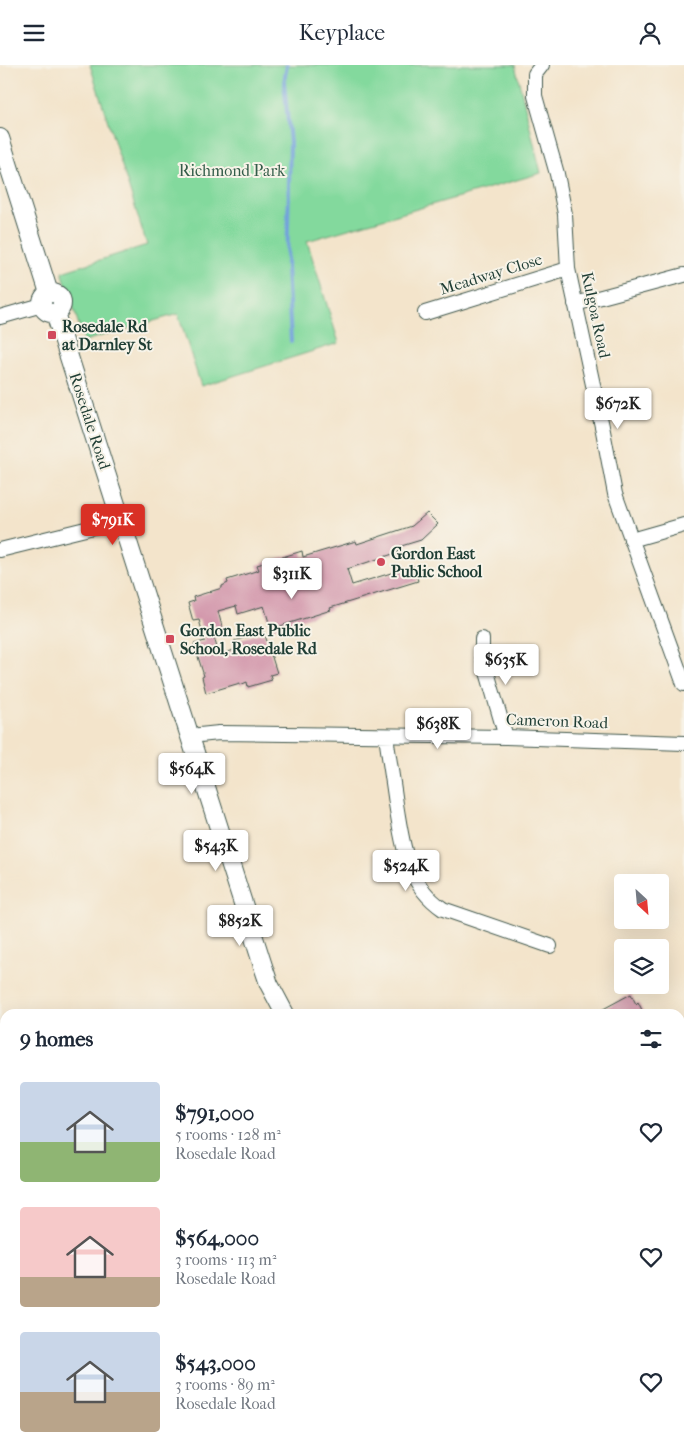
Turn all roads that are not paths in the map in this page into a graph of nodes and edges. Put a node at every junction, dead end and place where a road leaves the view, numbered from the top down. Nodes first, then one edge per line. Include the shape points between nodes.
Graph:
1 (542, 65) edge
2 (0, 138) edge
3 (568, 269) junction
4 (684, 275) edge
5 (48, 304) junction
6 (575, 304) junction
7 (425, 313) dead end
8 (0, 317) edge
9 (122, 520) junction
10 (684, 525) edge
11 (631, 540) junction
12 (0, 550) edge
13 (482, 639) dead end
14 (684, 684) edge
15 (190, 736) junction
16 (386, 736) junction
17 (506, 737) junction
18 (684, 743) edge
19 (550, 946) dead end
20 (282, 1009) edge

1 - 3 street, Kulgoa Road via 535,74 535,97 558,175 565,214
2 - 5 street, Rosedale Road
3 - 6 street, Kulgoa Road
3 - 7 street, Meadway Close
4 - 6 street
5 - 8 street
5 - 9 street, Rosedale Road
6 - 11 street, Kulgoa Road via 615,494
9 - 12 street
9 - 15 street, Rosedale Road
10 - 11 street
11 - 14 street, Kulgoa Road
13 - 17 street via 482,655
15 - 16 street, Cameron Road via 219,733
15 - 20 street, Rosedale Road via 269,984
16 - 17 street, Cameron Road
16 - 19 street via 404,851 422,890 443,909
17 - 18 street, Cameron Road

